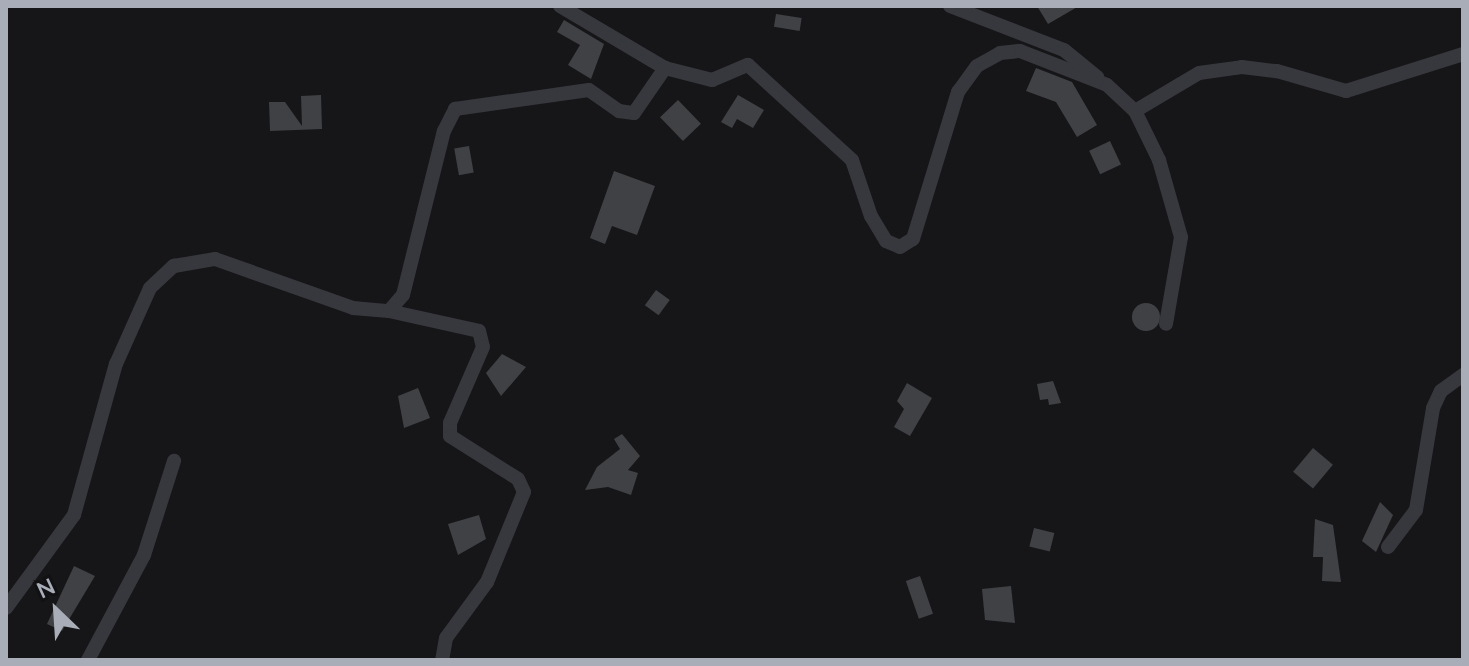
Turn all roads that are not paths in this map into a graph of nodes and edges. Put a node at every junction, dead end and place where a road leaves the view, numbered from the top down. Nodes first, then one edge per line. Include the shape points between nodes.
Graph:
1 (560, 6) edge
2 (950, 6) edge
3 (1463, 54) edge
4 (665, 68) junction
5 (1107, 85) junction
6 (1135, 111) junction
7 (389, 311) junction
8 (1166, 324) dead end
9 (1463, 375) edge
10 (174, 461) dead end
11 (1388, 547) dead end
12 (6, 608) edge
13 (88, 660) edge
14 (442, 660) edge

1 - 4 street
2 - 5 street via 1064,50
3 - 6 street via 1346,91 1277,71 1242,67 1199,73
4 - 5 street via 712,80 748,65 758,72 852,160 871,216 886,241 900,247 913,239 958,92 977,66 1000,53 1020,51
4 - 7 street via 634,113 619,111 589,90 455,109 444,131 403,295
5 - 6 street
6 - 8 street via 1159,160 1181,237
7 - 12 street via 353,308 215,259 174,266 150,288 116,364 74,515
7 - 14 street via 479,331 483,347 450,423 450,436 518,479 524,492 487,582 446,638
9 - 11 street via 1441,391 1433,408 1416,510
10 - 13 street via 144,555

